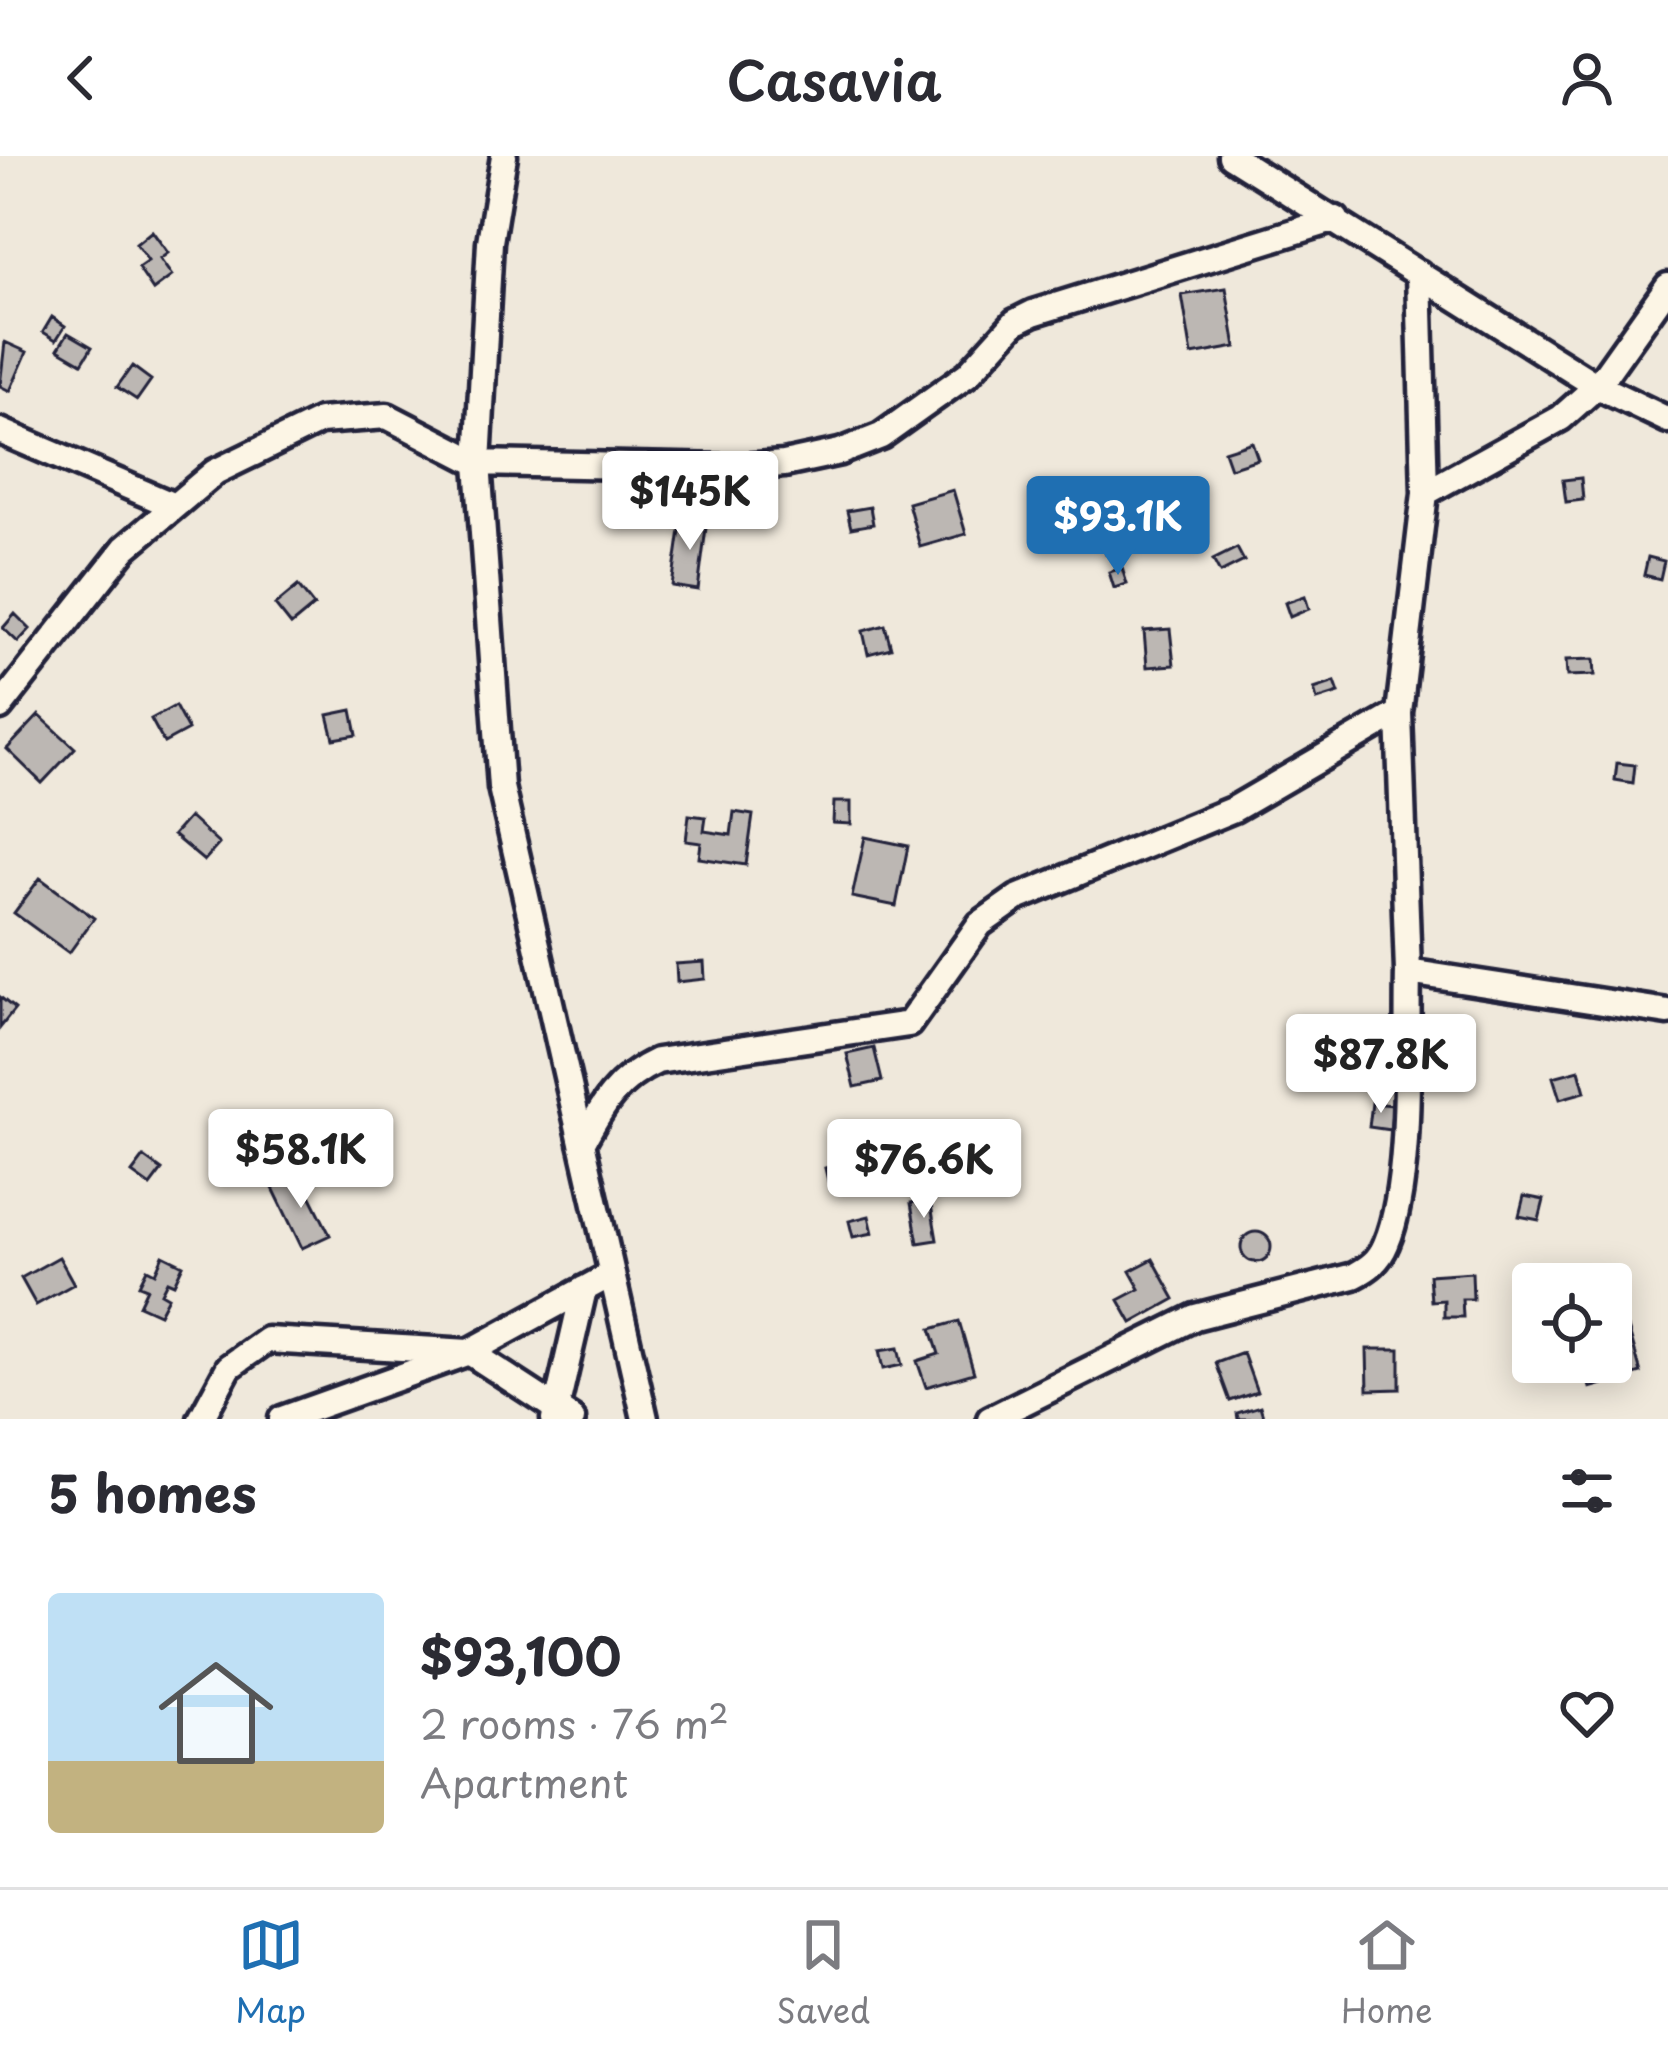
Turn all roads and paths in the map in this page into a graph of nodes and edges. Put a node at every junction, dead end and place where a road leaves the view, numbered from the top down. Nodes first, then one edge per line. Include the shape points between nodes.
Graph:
1 (504, 156) edge
2 (1231, 156) edge
3 (1336, 219) junction
4 (1419, 273) junction
5 (1668, 286) edge
6 (1597, 386) junction
7 (1668, 420) edge
8 (0, 431) edge
9 (478, 464) junction
10 (1425, 493) junction
11 (175, 506) junction
12 (0, 707) edge
13 (1399, 712) junction
14 (1408, 972) junction
15 (1668, 1012) edge
16 (583, 1143) junction
17 (612, 1274) junction
18 (584, 1288) junction
19 (470, 1352) junction
20 (562, 1415) edge
21 (201, 1419) edge
22 (283, 1419) edge
23 (645, 1419) edge
24 (990, 1419) edge

1 - 9 street via 490,242
2 - 3 street
3 - 4 street
3 - 9 street via 1033,313 927,406 840,452 726,468
4 - 6 street
4 - 10 street
5 - 6 street
6 - 7 street
6 - 10 street via 1561,418
8 - 11 street
9 - 11 street via 387,416 320,421 215,472
9 - 16 street via 501,787
10 - 13 street
11 - 12 street via 125,548
13 - 14 street
13 - 16 street via 1234,809 1017,898 980,924 908,1024 657,1060 608,1095
14 - 15 street
14 - 24 street via 1405,1129 1387,1242 1375,1264 1195,1317
16 - 17 street
17 - 18 street
17 - 23 street
18 - 19 street
18 - 20 street
19 - 20 street
19 - 21 street via 267,1340 229,1367
19 - 22 street

